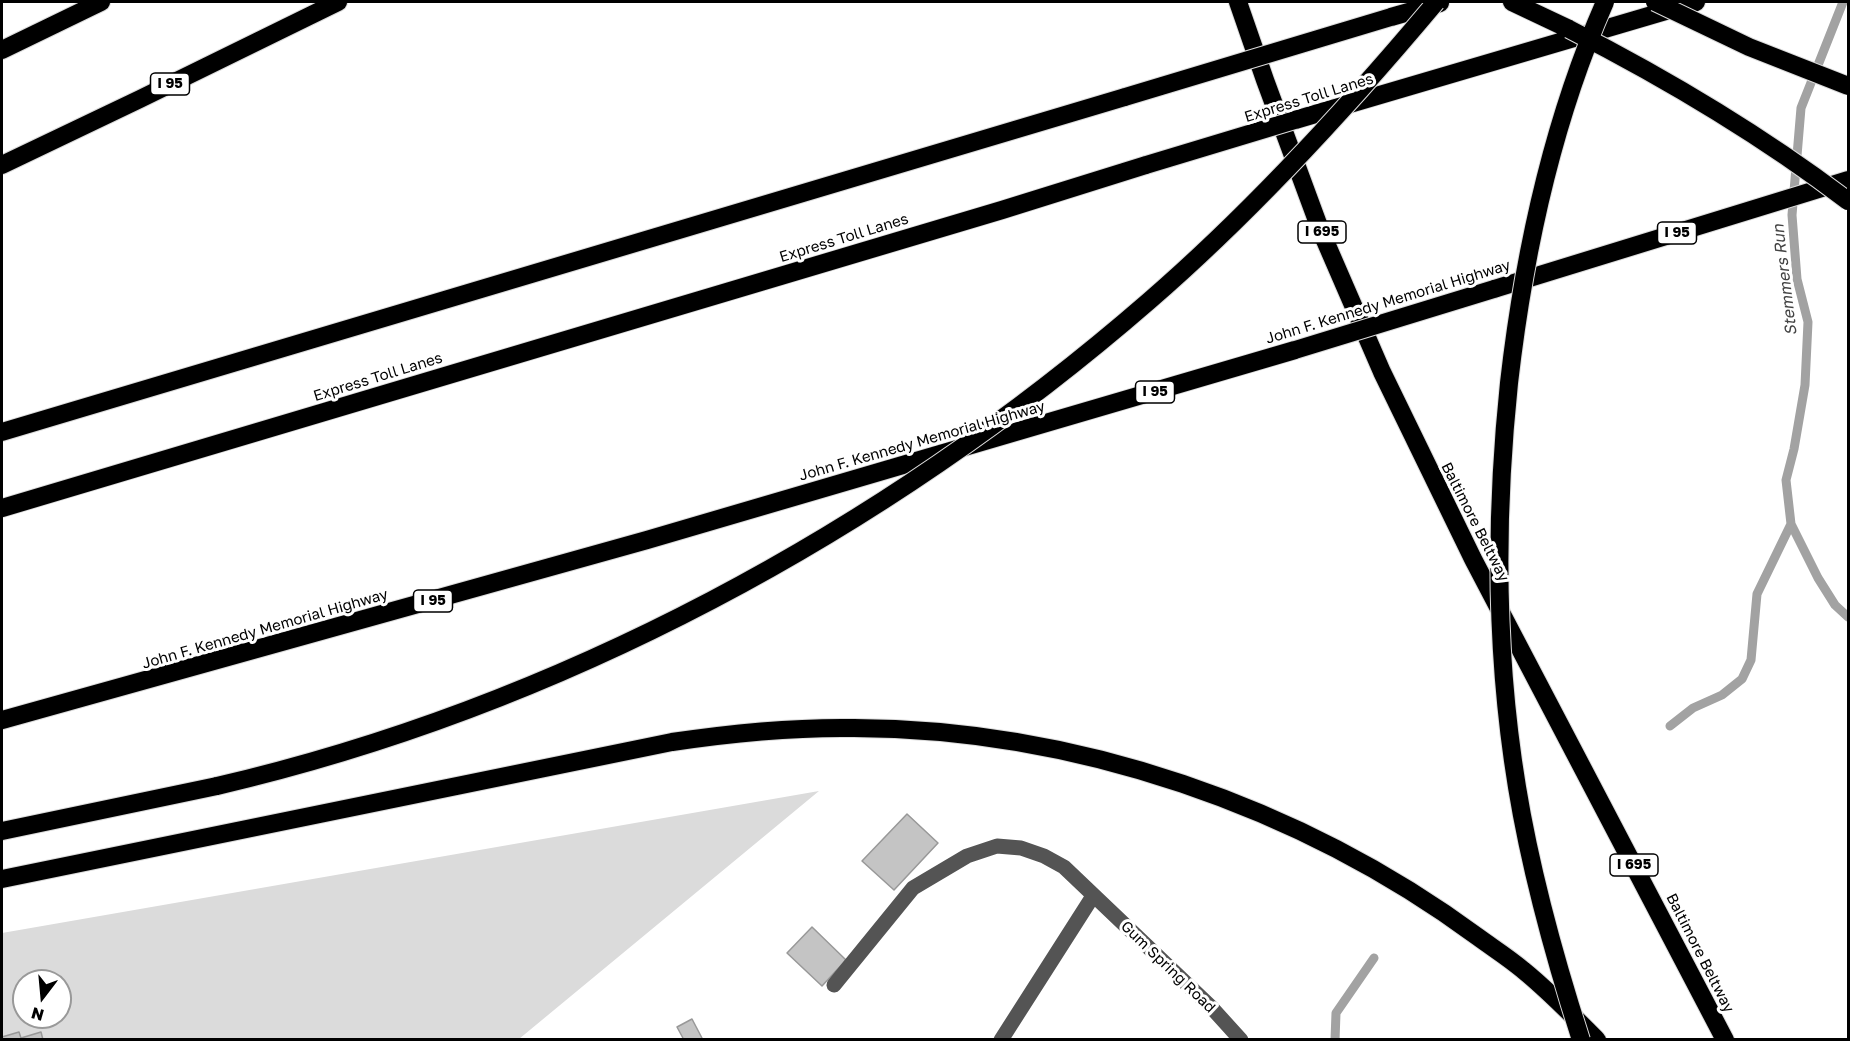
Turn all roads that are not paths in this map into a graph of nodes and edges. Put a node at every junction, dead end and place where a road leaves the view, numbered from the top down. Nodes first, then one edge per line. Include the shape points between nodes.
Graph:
1 (101, 2) edge
2 (338, 2) edge
3 (1238, 2) edge
4 (1436, 2) edge
5 (1444, 2) edge
6 (1512, 2) edge
7 (1605, 2) edge
8 (1654, 2) edge
9 (1696, 2) edge
10 (2, 50) edge
11 (1848, 87) edge
12 (2, 165) edge
13 (1848, 180) edge
14 (1848, 201) edge
15 (2, 432) edge
16 (2, 508) edge
17 (2, 720) edge
18 (2, 831) edge
19 (2, 879) edge
20 (1093, 896) junction
21 (834, 985) dead end
22 (1001, 1040) edge
23 (1241, 1040) edge
24 (1581, 1040) edge
25 (1597, 1040) edge
26 (1725, 1040) edge

1 - 10 highway
2 - 12 highway, I 95
3 - 26 highway, Baltimore Beltway / I 695 via 1320,229 1382,372 1473,559
4 - 18 highway, bridge via 1323,131 1151,299 1009,413 831,533 616,647 469,709 260,776
5 - 15 highway, bridge
6 - 14 highway, bridge via 1654,73 1739,124
7 - 24 highway, bridge via 1566,106 1526,262 1506,410 1499,517 1503,664 1517,785 1550,940
8 - 11 highway, bridge via 1749,47
9 - 16 highway, Express Toll Lanes, bridge
13 - 17 highway, John F. Kennedy Memorial Highway / I 95, bridge via 1295,350 659,537
19 - 25 highway via 672,742 802,729 948,733 1087,756 1180,783 1276,820 1360,861 1442,910 1523,970
20 - 21 street, Gum Spring Road via 1065,867 1021,848 997,846 967,856 913,888
20 - 22 street
20 - 23 street, Gum Spring Road

